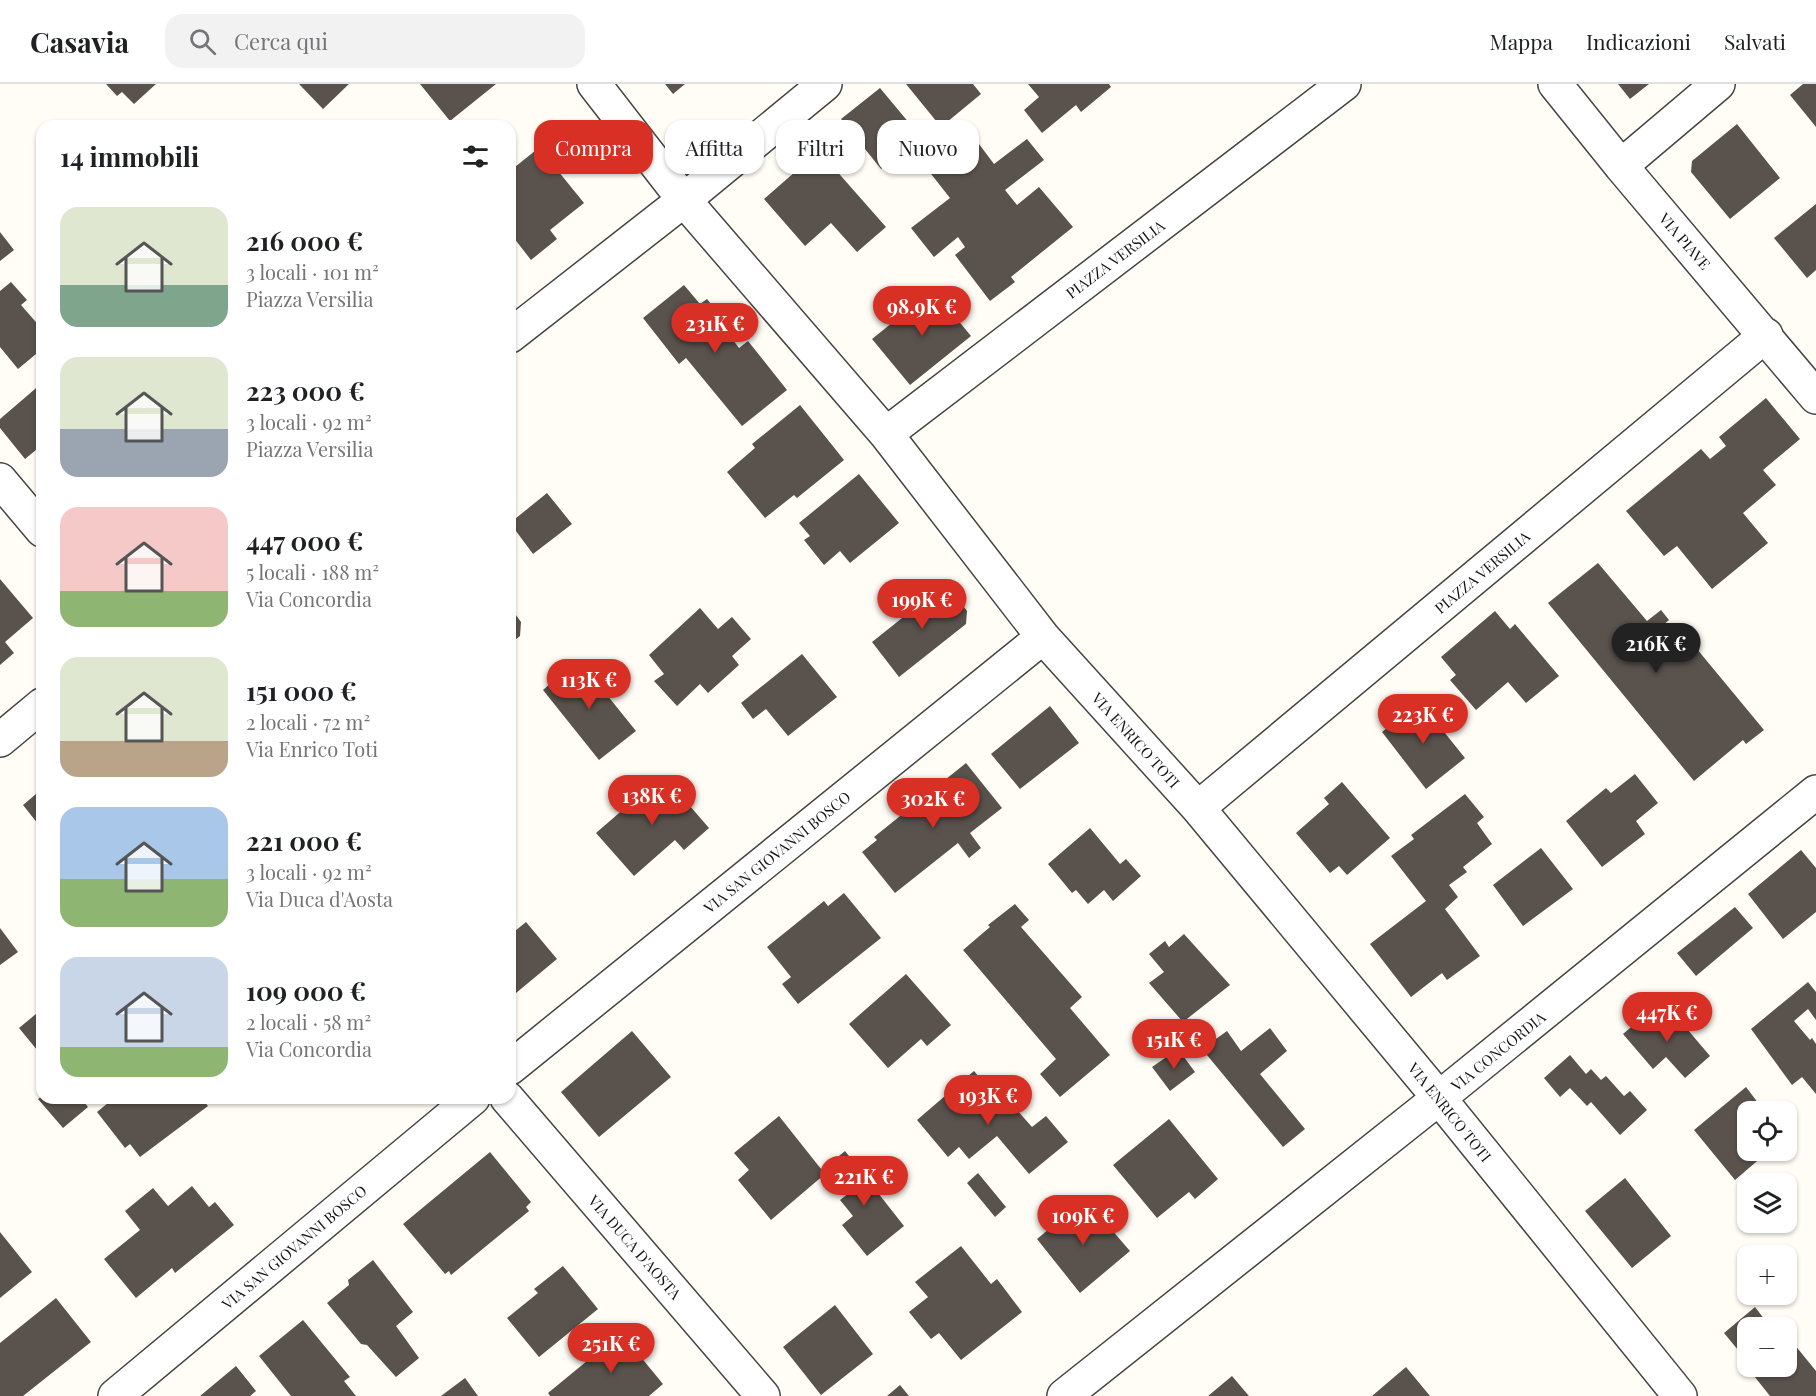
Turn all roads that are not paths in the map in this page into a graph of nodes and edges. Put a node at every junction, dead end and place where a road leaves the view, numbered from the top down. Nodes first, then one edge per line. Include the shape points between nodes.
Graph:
1 (594, 84) edge
2 (825, 84) edge
3 (1344, 84) edge
4 (1555, 84) edge
5 (1718, 84) edge
6 (1621, 166) junction
7 (684, 200) junction
8 (516, 331) edge
9 (1766, 335) junction
10 (1816, 397) edge
11 (886, 434) junction
12 (0, 480) edge
13 (36, 523) edge
14 (1043, 637) junction
15 (36, 710) edge
16 (0, 740) edge
17 (1816, 792) edge
18 (1198, 808) junction
19 (516, 1063) edge
20 (1439, 1098) junction
21 (466, 1104) edge
22 (512, 1104) edge
23 (115, 1396) edge
24 (763, 1396) edge
25 (1064, 1396) edge
26 (1680, 1396) edge

1 - 7 street, VIA ENRICO TOTI
2 - 7 street
3 - 11 street, PIAZZA VERSILIA
4 - 6 street, VIA PIAVE
5 - 6 street
6 - 9 street, VIA PIAVE
7 - 8 street
7 - 11 street, VIA ENRICO TOTI
9 - 10 street, VIA PIAVE
9 - 18 street, PIAZZA VERSILIA
11 - 14 street, VIA ENRICO TOTI
12 - 13 street
14 - 18 street, VIA ENRICO TOTI
14 - 19 street, VIA SAN GIOVANNI BOSCO
15 - 16 street
17 - 20 street, VIA CONCORDIA
18 - 20 street, VIA ENRICO TOTI
20 - 25 street, VIA CONCORDIA
20 - 26 street, VIA ENRICO TOTI
21 - 23 street, VIA SAN GIOVANNI BOSCO
22 - 24 street, VIA DUCA D'AOSTA

